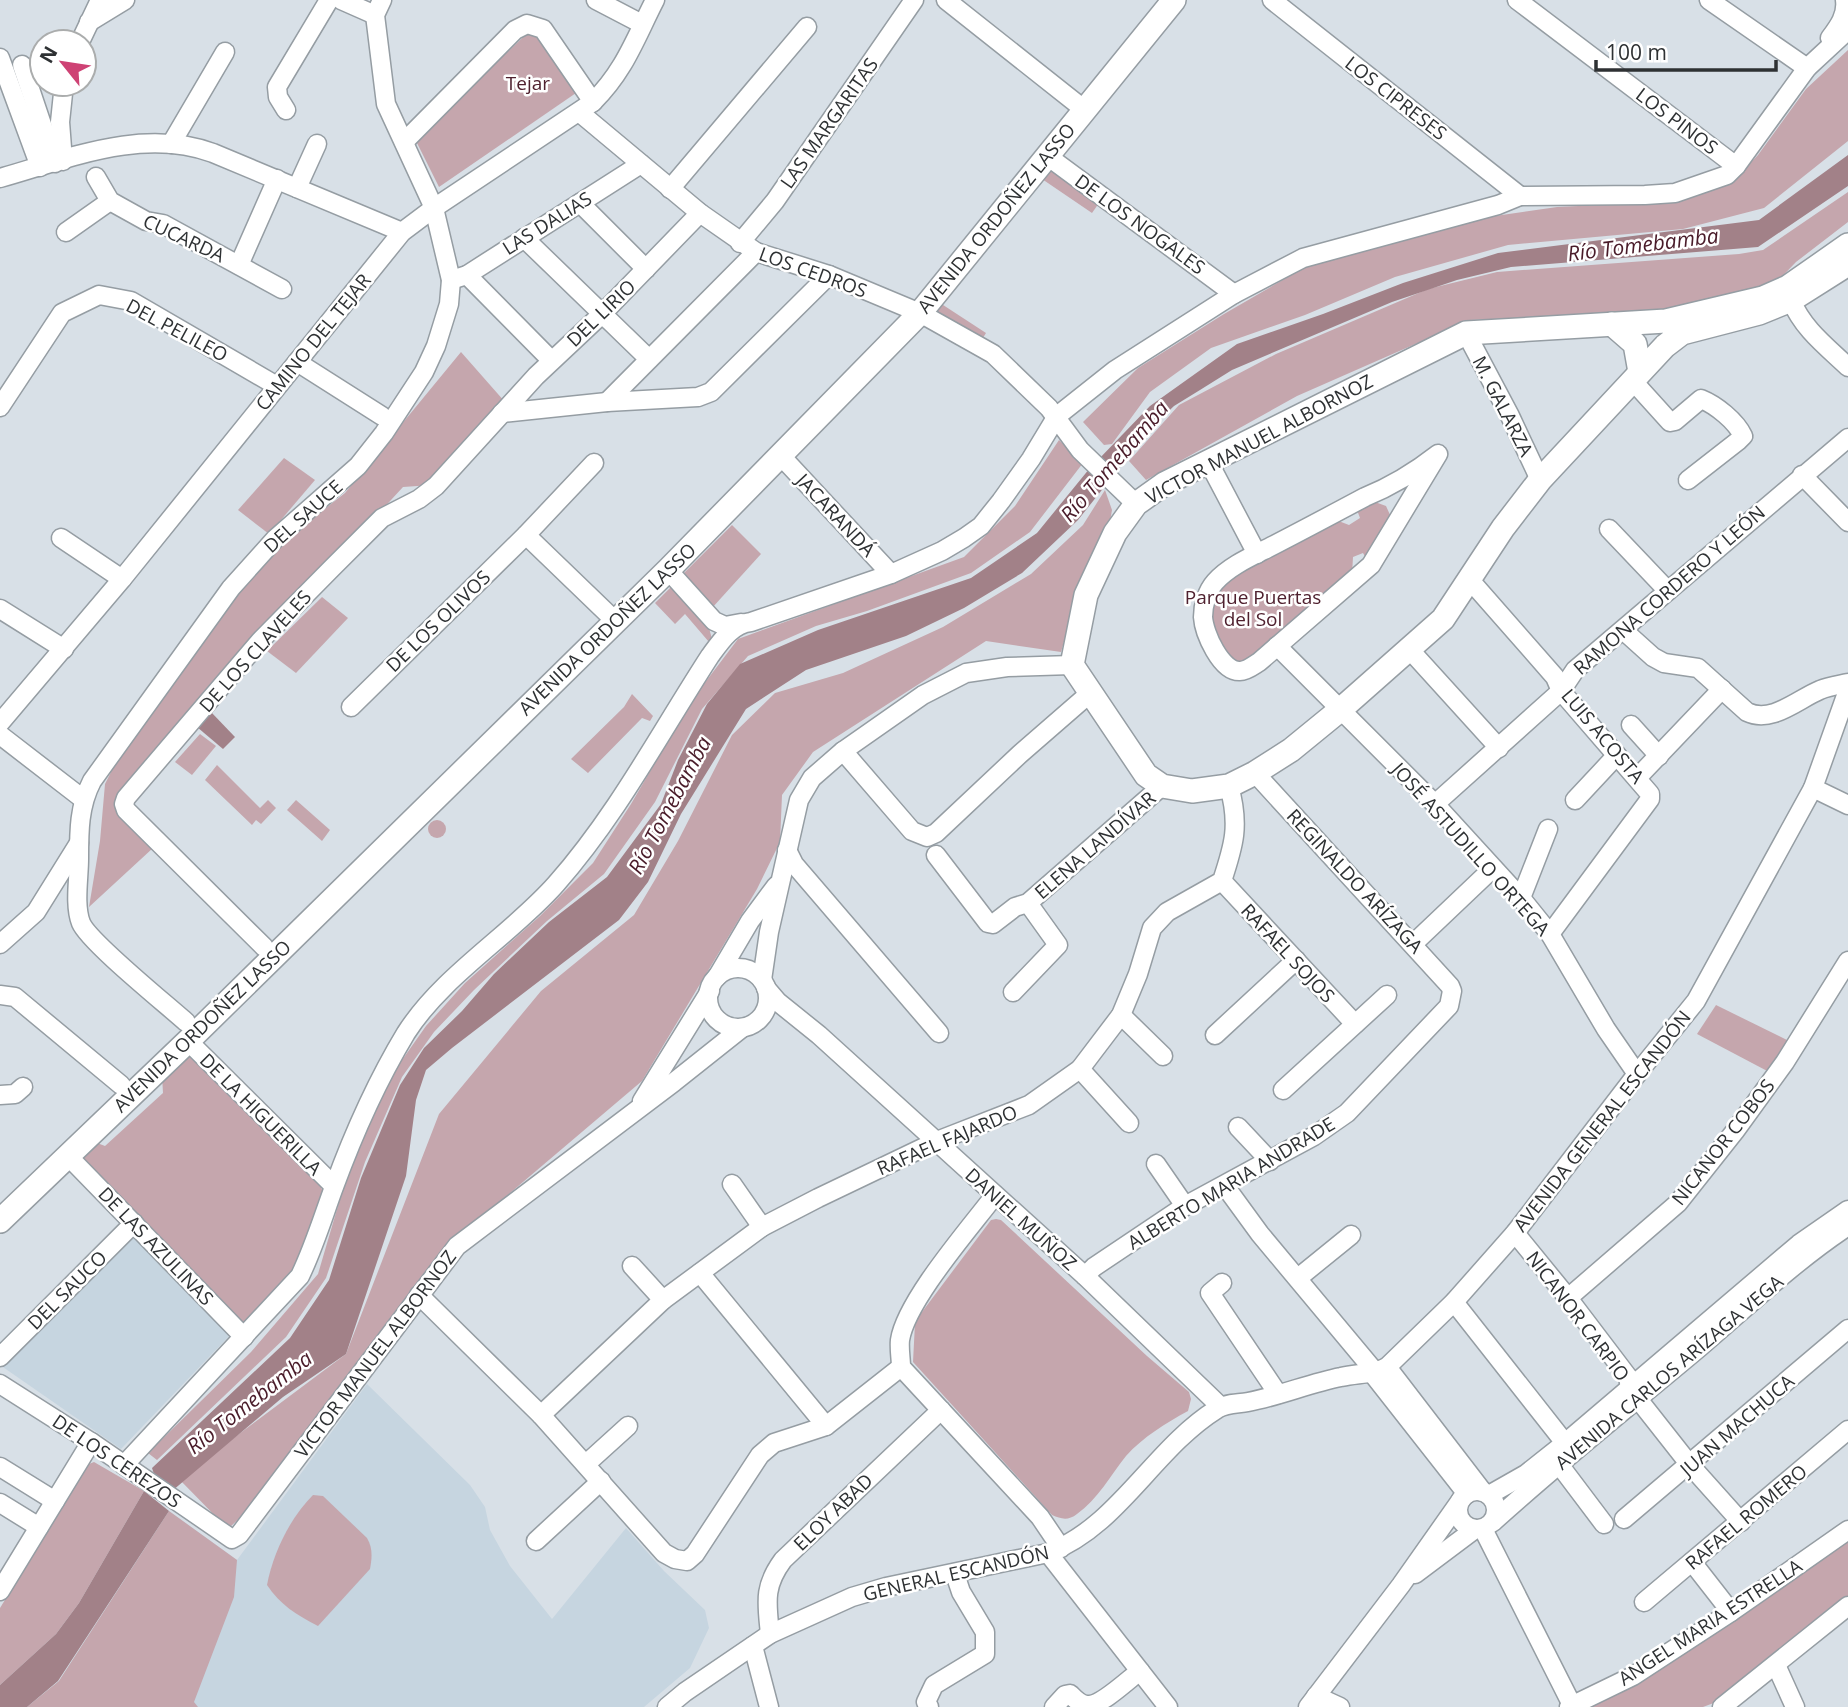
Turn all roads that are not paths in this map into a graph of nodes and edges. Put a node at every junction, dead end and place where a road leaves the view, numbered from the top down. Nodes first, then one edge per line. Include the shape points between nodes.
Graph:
1 (125, 0) edge
2 (329, 0) edge
3 (341, 0) edge
4 (596, 0) edge
5 (654, 0) edge
6 (914, 0) edge
7 (946, 0) edge
8 (1159, 0) edge
9 (1174, 0) edge
10 (1272, 0) edge
11 (1517, 0) edge
12 (1709, 0) edge
13 (1845, 0) edge
14 (96, 1) edge
15 (379, 8) edge
16 (89, 22) junction
17 (642, 24) junction
18 (807, 27) dead end
19 (86, 28) edge
20 (1848, 30) edge
21 (225, 52) dead end
22 (0, 58) edge
23 (1811, 64) junction
24 (22, 65) dead end
25 (63, 98) edge
26 (1076, 103) junction
27 (586, 107) junction
28 (286, 110) dead end
29 (404, 142) junction
30 (171, 144) junction
31 (317, 144) dead end
32 (1046, 155) junction
33 (52, 164) junction
34 (641, 164) junction
35 (1736, 166) junction
36 (96, 177) dead end
37 (0, 178) edge
38 (277, 179) junction
39 (297, 188) junction
40 (670, 189) junction
41 (1520, 196) junction
42 (110, 201) junction
43 (580, 203) junction
44 (434, 208) junction
45 (700, 213) junction
46 (65, 232) dead end
47 (401, 232) junction
48 (524, 238) junction
49 (1848, 245) edge
50 (748, 248) junction
51 (1848, 264) edge
52 (239, 265) junction
53 (646, 269) junction
54 (829, 275) junction
55 (459, 277) junction
56 (282, 289) dead end
57 (1234, 294) junction
58 (1791, 300) junction
59 (915, 311) junction
60 (602, 314) junction
61 (1647, 322) junction
62 (1612, 324) junction
63 (1466, 333) junction
64 (649, 359) junction
65 (551, 360) junction
66 (297, 362) junction
67 (1848, 367) edge
68 (1642, 370) junction
69 (536, 376) junction
70 (277, 386) junction
71 (607, 402) junction
72 (0, 407) edge
73 (559, 407) junction
74 (502, 413) junction
75 (382, 416) dead end
76 (1056, 416) junction
77 (1848, 438) edge
78 (781, 456) junction
79 (1208, 461) junction
80 (594, 463) dead end
81 (1802, 475) junction
82 (1540, 480) junction
83 (1688, 480) dead end
84 (1383, 490) junction
85 (1128, 496) junction
86 (1401, 515) junction
87 (1848, 522) edge
88 (1609, 529) dead end
89 (526, 535) junction
90 (61, 538) dead end
91 (1257, 554) junction
92 (668, 570) junction
93 (891, 574) junction
94 (122, 579) junction
95 (1469, 579) junction
96 (1668, 591) junction
97 (0, 609) edge
98 (608, 614) junction
99 (740, 623) junction
100 (1623, 630) junction
101 (1277, 646) junction
102 (64, 649) junction
103 (1410, 650) junction
104 (1072, 665) junction
105 (1848, 683) edge
106 (1722, 690) junction
107 (1848, 690) edge
108 (1561, 691) junction
109 (1090, 694) junction
110 (351, 707) dead end
111 (1340, 710) junction
112 (0, 723) edge
113 (1630, 725) dead end
114 (1841, 732) edge
115 (0, 735) edge
116 (1499, 748) junction
117 (843, 751) junction
118 (1617, 755) junction
119 (1659, 756) junction
120 (1255, 773) junction
121 (1637, 778) junction
122 (1162, 786) junction
123 (1229, 786) junction
124 (1813, 788) junction
125 (83, 799) junction
126 (1575, 800) dead end
127 (1435, 804) junction
128 (1848, 805) edge
129 (1548, 829) dead end
130 (79, 843) junction
131 (787, 850) junction
132 (936, 855) dead end
133 (1492, 869) junction
134 (780, 880) junction
135 (1222, 881) junction
136 (1521, 898) junction
137 (1028, 903) junction
138 (1550, 934) junction
139 (0, 944) edge
140 (1413, 944) junction
141 (264, 947) junction
142 (1296, 960) junction
143 (1848, 961) edge
144 (713, 984) junction
145 (764, 984) junction
146 (1452, 991) joint
147 (1013, 992) dead end
148 (0, 995) edge
149 (1387, 995) dead end
150 (1121, 1015) junction
151 (1355, 1024) junction
152 (749, 1025) junction
153 (187, 1032) junction
154 (939, 1034) dead end
155 (819, 1035) junction
156 (1215, 1035) dead end
157 (1163, 1056) dead end
158 (1080, 1069) junction
159 (1637, 1074) junction
160 (121, 1085) junction
161 (23, 1087) dead end
162 (1283, 1090) dead end
163 (0, 1095) edge
164 (636, 1109) junction
165 (1129, 1123) dead end
166 (1238, 1127) dead end
167 (937, 1142) junction
168 (67, 1155) junction
169 (1270, 1161) junction
170 (1156, 1164) dead end
171 (732, 1184) dead end
172 (334, 1186) junction
173 (1225, 1186) junction
174 (995, 1195) junction
175 (0, 1201) edge
176 (1185, 1206) junction
177 (0, 1221) edge
178 (134, 1223) junction
179 (1848, 1224) edge
180 (762, 1227) junction
181 (1515, 1233) junction
182 (1350, 1235) dead end
183 (632, 1266) dead end
184 (700, 1273) junction
185 (1085, 1276) junction
186 (1298, 1278) junction
187 (1222, 1283) dead end
188 (419, 1294) junction
189 (1568, 1298) junction
190 (663, 1300) junction
191 (1454, 1302) junction
192 (1848, 1329) edge
193 (244, 1337) junction
194 (0, 1357) edge
195 (901, 1367) junction
196 (1379, 1371) junction
197 (0, 1384) edge
198 (1278, 1394) junction
199 (1634, 1394) junction
200 (1220, 1406) junction
201 (941, 1410) junction
202 (541, 1415) junction
203 (628, 1426) dead end
204 (826, 1426) junction
205 (1848, 1430) edge
206 (91, 1442) junction
207 (1565, 1443) junction
208 (1558, 1463) junction
209 (586, 1464) junction
210 (1690, 1465) junction
211 (1462, 1466) junction
212 (0, 1467) edge
213 (130, 1468) junction
214 (1526, 1474) junction
215 (601, 1481) junction
216 (1476, 1495) junction
217 (55, 1501) junction
218 (0, 1503) edge
219 (1624, 1519) dead end
220 (1741, 1522) junction
221 (1604, 1524) dead end
222 (39, 1527) junction
223 (1483, 1527) junction
224 (1848, 1530) edge
225 (232, 1539) joint
226 (536, 1541) dead end
227 (1055, 1550) junction
228 (1692, 1562) junction
229 (6, 1566) edge
230 (955, 1574) junction
231 (1401, 1585) junction
232 (0, 1591) edge
233 (1644, 1602) dead end
234 (1731, 1612) junction
235 (1846, 1612) edge
236 (770, 1634) junction
237 (753, 1646) junction
238 (1776, 1665) junction
239 (1140, 1671) junction
240 (1312, 1702) edge
241 (667, 1707) edge
242 (769, 1707) edge
243 (929, 1707) edge
244 (1054, 1707) edge
245 (1168, 1707) edge
246 (1340, 1707) edge
247 (1571, 1707) edge
248 (1722, 1707) edge
249 (1795, 1707) edge

1 - 16 street
2 - 28 street via 277,87
3 - 15 street
4 - 17 street
5 - 17 street, CAMINO DEL TEJAR
6 - 50 street, LAS MARGARITAS via 775,201
7 - 26 street
8 - 26 main road, AVENIDA ORDOÑEZ LASSO
9 - 32 main road, AVENIDA ORDOÑEZ LASSO
10 - 41 street, LOS CIPRESES
11 - 35 street, LOS PINOS
12 - 23 street
13 - 23 street via 1840,23
14 - 16 street
15 - 29 street, DEL SAUCE via 386,104
16 - 19 street
17 - 27 street, CAMINO DEL TEJAR via 624,65
18 - 40 street
20 - 23 street
21 - 30 street
22 - 33 street
23 - 35 street
24 - 33 street
25 - 33 street
26 - 59 main road, AVENIDA ORDOÑEZ LASSO
27 - 29 street, LOS CEDROS via 543,29 527,24 515,30
27 - 34 street, LOS CEDROS
27 - 44 street, CAMINO DEL TEJAR
29 - 44 street, DEL SAUCE
30 - 33 street via 123,145
30 - 38 street via 206,150
31 - 39 street
32 - 57 street, DE LOS NOGALES
32 - 59 main road, AVENIDA ORDOÑEZ LASSO
33 - 37 street
34 - 40 street, LOS CEDROS
34 - 43 street, LAS DALIAS
35 - 41 street via 1727,175 1675,192
36 - 42 street
38 - 39 street
38 - 52 street
39 - 47 street
40 - 45 street, LOS CEDROS
41 - 57 street via 1303,258
42 - 46 street
42 - 52 street, CUCARDA
43 - 48 street, LAS DALIAS
43 - 53 street
44 - 47 street, CAMINO DEL TEJAR
44 - 55 street, DEL SAUCE
45 - 50 street, LOS CEDROS
45 - 53 street, DEL LIRIO
47 - 66 street, CAMINO DEL TEJAR
48 - 55 street, LAS DALIAS
48 - 60 street
49 - 61 main road, VICTOR MANUEL ALBORNOZ via 1788,287 1763,298
50 - 54 street, LOS CEDROS
50 - 64 street, LAS MARGARITAS
51 - 58 main road
52 - 56 street, CUCARDA
53 - 60 street, DEL LIRIO
54 - 59 street, LOS CEDROS
54 - 71 street via 711,392 698,397
55 - 65 street
55 - 125 street, DEL SAUCE via 424,372 384,433 358,466 275,539 231,588
57 - 76 street via 1115,370
58 - 67 street via 1810,332
58 - 68 main road via 1682,332
59 - 76 street, LOS CEDROS via 993,354
59 - 78 main road, AVENIDA ORDOÑEZ LASSO
59 - 98 main road, AVENIDA ORDOÑEZ LASSO
60 - 64 street
60 - 65 street, DEL LIRIO
61 - 62 main road, VICTOR MANUEL ALBORNOZ
61 - 68 main road via 1642,336 1641,348 1647,355
62 - 63 main road, VICTOR MANUEL ALBORNOZ
62 - 68 main road via 1635,344
63 - 79 main road, VICTOR MANUEL ALBORNOZ
63 - 82 street, M. GALARZA
64 - 71 street, LAS MARGARITAS
65 - 69 street, DEL LIRIO
66 - 70 street, CAMINO DEL TEJAR
66 - 75 street
68 - 82 main road
68 - 83 street via 1670,422 1701,399 1711,403 1743,436
69 - 73 street via 540,397
69 - 74 street, DEL LIRIO
70 - 72 street, DEL PELILEO via 131,301 99,295 62,313
70 - 94 street, CAMINO DEL TEJAR
71 - 73 street
73 - 74 street
74 - 141 street, DE LOS CLAVELES via 436,486 382,518 260,641 126,798 126,810
76 - 85 street, LOS CEDROS via 1080,450
76 - 93 street via 1031,460 981,526 942,551
77 - 81 street, RAMONA CORDERO Y LEÓN
78 - 92 main road, AVENIDA ORDOÑEZ LASSO
78 - 93 street, JACARANDÁ
79 - 85 main road, VICTOR MANUEL ALBORNOZ
79 - 91 street
80 - 89 street, DE LOS OLIVOS
81 - 87 street
81 - 96 street, RAMONA CORDERO Y LEÓN
82 - 95 main road
84 - 86 street via 1396,498
84 - 86 street via 1437,454
84 - 91 street
85 - 104 main road, VICTOR MANUEL ALBORNOZ via 1086,596
86 - 101 street via 1371,565
88 - 96 street
89 - 98 street
89 - 110 street, DE LOS OLIVOS
90 - 94 street
91 - 101 street via 1213,584 1205,601 1206,633 1221,660 1233,670 1259,662
92 - 99 street via 714,621 725,626
92 - 153 main road, AVENIDA ORDOÑEZ LASSO
93 - 99 street
94 - 102 street, CAMINO DEL TEJAR
95 - 103 main road via 1443,619
95 - 108 street, LUIS ACOSTA via 1555,677
96 - 100 street, RAMONA CORDERO Y LEÓN
97 - 102 street
98 - 141 main road, AVENIDA ORDOÑEZ LASSO
99 - 172 street via 710,656 600,832 554,886 438,994 407,1031 380,1079
100 - 106 street via 1653,657 1698,668
100 - 108 street, RAMONA CORDERO Y LEÓN via 1575,670
101 - 111 street, JOSÉ ASTUDILLO ORTEGA
102 - 112 street, CAMINO DEL TEJAR
103 - 111 main road
103 - 116 street
104 - 109 main road
104 - 117 street, VICTOR MANUEL ALBORNOZ via 966,673 923,695
105 - 106 street via 1822,689 1765,716 1746,712
106 - 119 street
107 - 114 street, AVENIDA GENERAL ESCANDÓN
108 - 116 street, RAMONA CORDERO Y LEÓN
108 - 118 street, LUIS ACOSTA
109 - 117 street via 936,833 927,836 912,831
109 - 122 main road via 1146,775
111 - 120 main road
111 - 127 street, JOSÉ ASTUDILLO ORTEGA
113 - 119 street
114 - 124 street, AVENIDA GENERAL ESCANDÓN
115 - 125 street
116 - 127 street, RAMONA CORDERO Y LEÓN
117 - 131 street, VICTOR MANUEL ALBORNOZ via 805,787
118 - 121 street, LUIS ACOSTA
118 - 126 street
119 - 121 street
120 - 123 main road
120 - 140 street, REGINALDO ARÍZAGA
121 - 138 street, LUIS ACOSTA via 1650,799
122 - 123 main road via 1192,792
122 - 137 street, ELENA LANDÍVAR
123 - 135 street via 1235,806 1235,841
124 - 128 street
124 - 159 street, AVENIDA GENERAL ESCANDÓN via 1704,989
125 - 130 street, DE LA HIGUERILLA
127 - 133 street, JOSÉ ASTUDILLO ORTEGA
129 - 136 street
130 - 139 street via 36,912
130 - 153 street, DE LA HIGUERILLA via 82,924
131 - 134 street, VICTOR MANUEL ALBORNOZ
131 - 154 street via 794,864
132 - 137 street, ELENA LANDÍVAR via 988,923
133 - 136 street, JOSÉ ASTUDILLO ORTEGA
133 - 140 street
134 - 144 street, VICTOR MANUEL ALBORNOZ
134 - 145 street, VICTOR MANUEL ALBORNOZ
135 - 142 street, RAFAEL SOJOS
135 - 150 street, RAFAEL FAJARDO via 1167,912 1152,929
136 - 138 street, JOSÉ ASTUDILLO ORTEGA
137 - 147 street, ELENA LANDÍVAR via 1058,945
138 - 159 street, JOSÉ ASTUDILLO ORTEGA
140 - 146 street, REGINALDO ARÍZAGA
141 - 153 main road, AVENIDA ORDOÑEZ LASSO
142 - 151 street, RAFAEL SOJOS
142 - 156 street
143 - 189 street, NICANOR COBOS via 1785,1062 1678,1203
144 - 145 street via 723,973 739,968 755,974
144 - 152 street via 709,1001 716,1018 724,1024
144 - 164 street, VICTOR MANUEL ALBORNOZ
145 - 152 street, VICTOR MANUEL ALBORNOZ via 767,1006
145 - 155 street, DANIEL MUÑOZ via 778,1002
146 - 169 street, ALBERTO MARIA ANDRADE via 1449,1006 1347,1113
148 - 160 street via 15,997
149 - 151 street
150 - 157 street
150 - 158 street, RAFAEL FAJARDO
151 - 162 street
152 - 155 street, DANIEL MUÑOZ via 772,1020
152 - 164 street, VICTOR MANUEL ALBORNOZ
153 - 160 main road, AVENIDA ORDOÑEZ LASSO
153 - 168 main road, AVENIDA ORDOÑEZ LASSO
153 - 172 street, DE LA HIGUERILLA
155 - 167 street, DANIEL MUÑOZ
158 - 165 street
158 - 167 street, RAFAEL FAJARDO via 1029,1105
159 - 181 street, AVENIDA GENERAL ESCANDÓN
160 - 175 main road, AVENIDA ORDOÑEZ LASSO
161 - 163 street via 15,1094
164 - 188 street, VICTOR MANUEL ALBORNOZ via 470,1235
166 - 169 street
167 - 174 street, DANIEL MUÑOZ
167 - 180 street, RAFAEL FAJARDO
168 - 177 main road, AVENIDA ORDOÑEZ LASSO
168 - 178 street, DE LAS AZULINAS
169 - 173 street, ALBERTO MARIA ANDRADE
170 - 176 street
171 - 180 street
172 - 193 street via 300,1276
173 - 176 street, ALBERTO MARIA ANDRADE
173 - 186 street
174 - 185 street, DANIEL MUÑOZ
174 - 195 street via 909,1317 900,1341
176 - 185 street, ALBERTO MARIA ANDRADE
178 - 193 street, DE LAS AZULINAS
178 - 194 street, DEL SAUCO
179 - 199 street, AVENIDA CARLOS ARÍZAGA VEGA via 1799,1244
180 - 184 street, RAFAEL FAJARDO
181 - 189 street, NICANOR CARPIO
181 - 191 street, AVENIDA GENERAL ESCANDÓN
182 - 186 street
183 - 190 street
184 - 190 street, RAFAEL FAJARDO
184 - 204 street
185 - 200 street, DANIEL MUÑOZ
186 - 196 street
187 - 198 street via 1210,1293
188 - 202 street
188 - 225 street, VICTOR MANUEL ALBORNOZ
189 - 199 street, NICANOR CARPIO via 1628,1377
190 - 202 street, RAFAEL FAJARDO
191 - 196 street, AVENIDA GENERAL ESCANDÓN
191 - 207 street
192 - 210 street, JUAN MACHUCA
193 - 213 street
195 - 201 street
195 - 204 street
196 - 198 street
196 - 211 street
196 - 216 street
197 - 206 street, DE LOS CEREZOS
198 - 200 street
199 - 207 street, AVENIDA CARLOS ARÍZAGA VEGA
199 - 208 street, AVENIDA CARLOS ARÍZAGA VEGA
199 - 210 street, NICANOR CARPIO
200 - 227 street, GENERAL ESCANDÓN via 1181,1435 1094,1527
201 - 227 street via 1040,1517
201 - 236 street, ELOY ABAD via 783,1560 768,1585
202 - 209 street
203 - 209 street
204 - 215 street via 774,1443 760,1455 687,1561 664,1553
205 - 220 street, RAFAEL ROMERO
206 - 213 street, DE LOS CEREZOS
206 - 217 street
207 - 214 street, AVENIDA CARLOS ARÍZAGA VEGA
208 - 221 street
208 - 223 street, AVENIDA CARLOS ARÍZAGA VEGA
209 - 215 street
210 - 219 street, JUAN MACHUCA
210 - 220 street, NICANOR CARPIO
211 - 214 street via 1499,1480
211 - 216 street
212 - 217 street
213 - 225 street, DE LOS CEREZOS
214 - 216 street, AVENIDA CARLOS ARÍZAGA VEGA
215 - 226 street
216 - 223 street via 1496,1508
216 - 223 street via 1458,1510 1466,1526
216 - 231 street, AVENIDA CARLOS ARÍZAGA VEGA
217 - 222 street
218 - 222 street
220 - 228 street, RAFAEL ROMERO
222 - 229 street
223 - 231 street, AVENIDA CARLOS ARÍZAGA VEGA
223 - 247 street
224 - 234 street, ANGEL MARIA ESTRELLA
227 - 230 street, GENERAL ESCANDÓN
227 - 239 street
228 - 233 street, RAFAEL ROMERO
228 - 234 street
229 - 232 street
230 - 236 street, GENERAL ESCANDÓN via 852,1597
230 - 243 street via 985,1632 985,1654 934,1685 926,1702
231 - 240 street, AVENIDA CARLOS ARÍZAGA VEGA
234 - 247 street, ANGEL MARIA ESTRELLA via 1633,1676
235 - 238 street
236 - 237 street, GENERAL ESCANDÓN
237 - 241 street, GENERAL ESCANDÓN
237 - 242 street
238 - 248 street
238 - 249 street
239 - 244 street via 1097,1703 1087,1706 1070,1694
239 - 245 street
240 - 246 street

